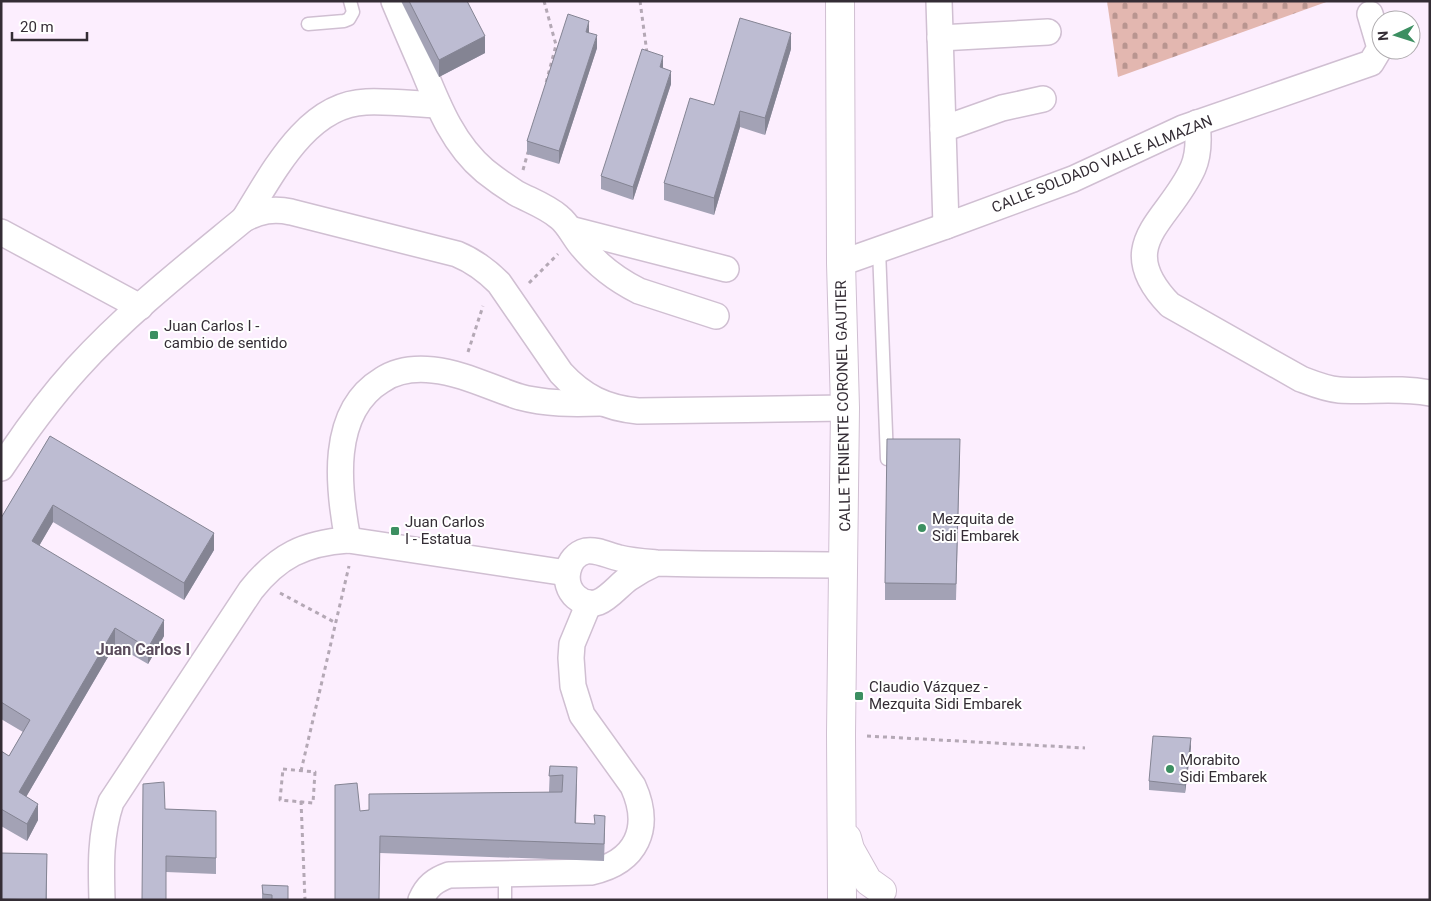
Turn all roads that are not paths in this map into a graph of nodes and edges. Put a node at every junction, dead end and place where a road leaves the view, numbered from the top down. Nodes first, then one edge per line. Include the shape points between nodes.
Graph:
1 (350, 1) edge
2 (394, 1) edge
3 (840, 1) edge
4 (939, 1) edge
5 (1370, 14) dead end
6 (308, 24) dead end
7 (1048, 32) dead end
8 (940, 38) junction
9 (1043, 99) dead end
10 (438, 105) junction
11 (1197, 123) junction
12 (942, 129) junction
13 (244, 219) junction
14 (946, 226) junction
15 (570, 229) junction
16 (1, 232) edge
17 (879, 250) junction
18 (841, 263) junction
19 (726, 269) dead end
20 (140, 306) junction
21 (716, 316) dead end
22 (1430, 393) edge
23 (600, 403) junction
24 (845, 408) junction
25 (887, 459) edge
26 (1, 468) edge
27 (349, 550) junction
28 (605, 554) junction
29 (656, 563) junction
30 (844, 565) junction
31 (567, 573) junction
32 (617, 588) junction
33 (589, 603) junction
34 (841, 810) junction
35 (505, 874) junction
36 (892, 895) edge
37 (102, 900) edge
38 (421, 900) edge
39 (505, 900) edge
40 (842, 900) edge
41 (854, 900) edge

1 - 6 lane via 353,12 348,18
2 - 10 street
3 - 18 main road, CALLE TENIENTE CORONEL GAUTIER
4 - 8 street
5 - 11 street, CALLE SOLDADO VALLE ALMAZAN via 1380,48 1371,63
7 - 8 street
8 - 12 street
9 - 12 street via 1002,108
10 - 13 street via 364,102 324,117 298,138
10 - 15 street via 467,154 482,169 516,193 549,208
11 - 14 street, CALLE SOLDADO VALLE ALMAZAN via 1073,179
11 - 22 street via 1198,152 1194,166 1147,242 1146,266 1156,290 1170,305 1301,379 1338,390 1395,389
12 - 14 street
13 - 20 street
13 - 23 street via 256,213 281,210 457,254 472,261 499,283 561,373 572,385
14 - 17 street, CALLE SOLDADO VALLE ALMAZAN
15 - 19 street
15 - 21 street via 589,255 627,285
16 - 20 street
17 - 18 street, CALLE SOLDADO VALLE ALMAZAN
17 - 25 lane
18 - 24 main road, CALLE TENIENTE CORONEL GAUTIER
20 - 26 street via 78,368
23 - 24 street via 638,411
23 - 27 street via 536,400 435,370 403,371 387,376 361,397 346,426 341,476
24 - 30 main road, CALLE TENIENTE CORONEL GAUTIER
27 - 31 street
27 - 37 street via 320,543 293,552 263,575 251,590 111,802 101,847
28 - 29 street
28 - 31 street via 595,551 576,556
28 - 32 street via 617,568
29 - 30 street
29 - 32 street
30 - 34 main road, CALLE TENIENTE CORONEL GAUTIER
31 - 33 street via 567,584 572,593
32 - 33 street via 605,600
33 - 35 street via 572,644 572,686 582,715 633,786 641,813 636,845 617,863 591,872
34 - 36 main road, CALLE TENIENTE CORONEL GAUTIER via 857,864 868,881
34 - 40 main road, CALLE TENIENTE CORONEL GAUTIER
35 - 38 street via 444,877 431,884
35 - 39 lane
36 - 41 main road via 869,892

